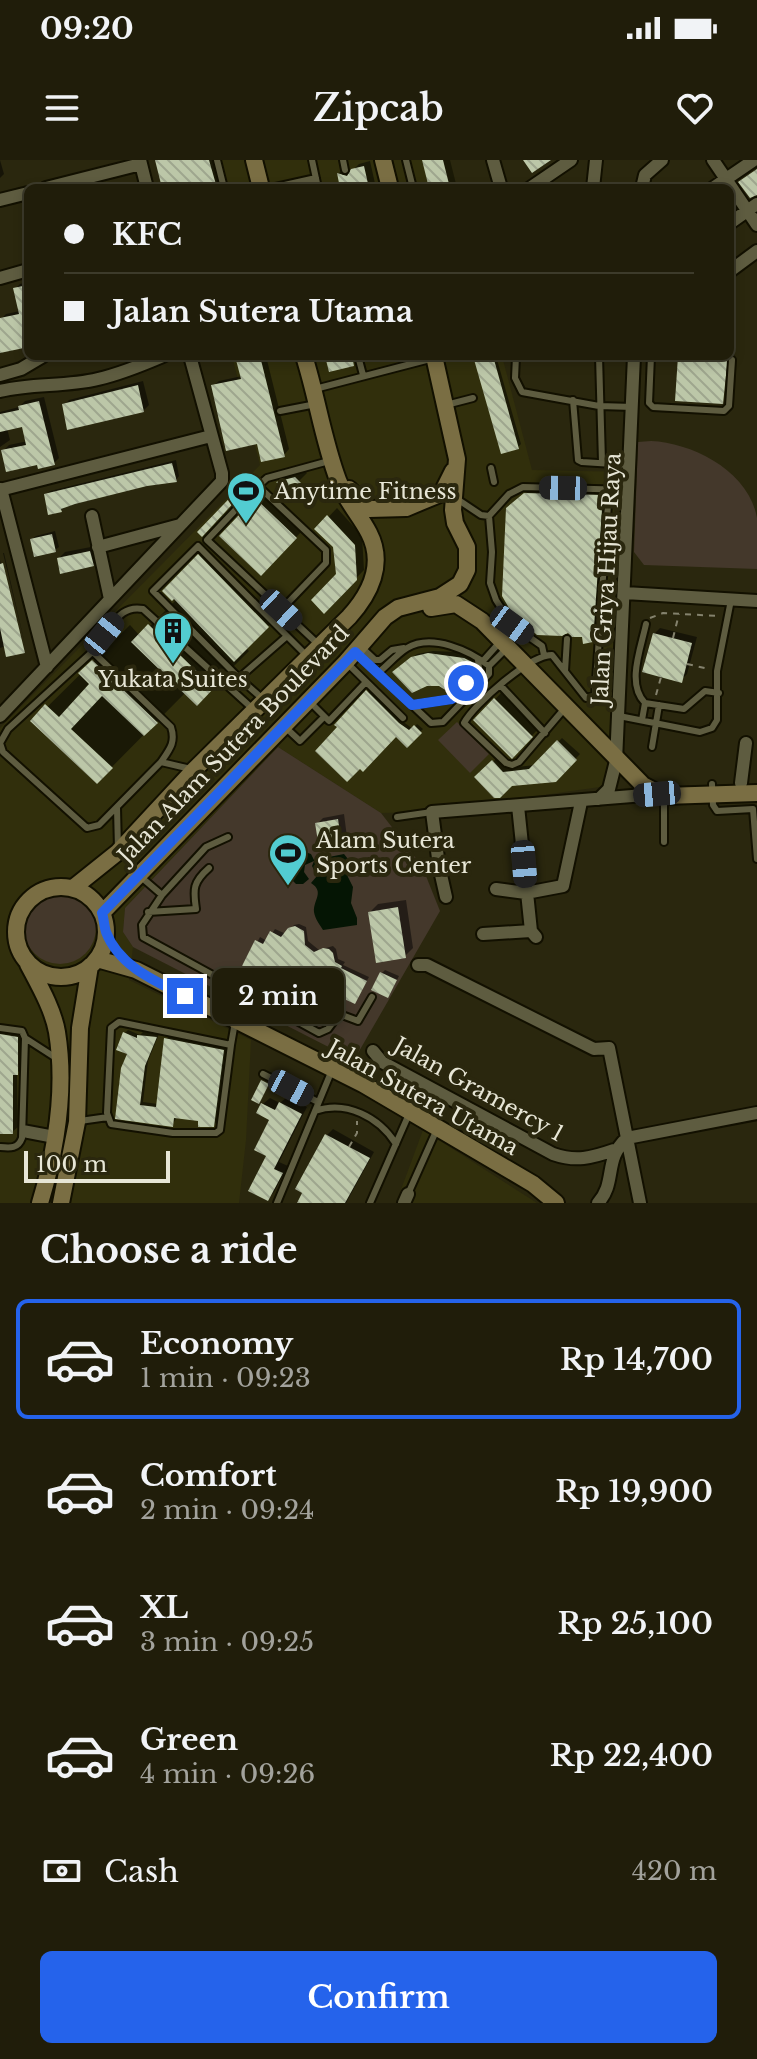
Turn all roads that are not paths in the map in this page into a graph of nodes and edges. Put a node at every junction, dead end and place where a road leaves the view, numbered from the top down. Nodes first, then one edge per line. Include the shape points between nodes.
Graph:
1 (217, 160) edge
2 (254, 160) edge
3 (312, 160) edge
4 (343, 160) edge
5 (383, 160) edge
6 (406, 160) edge
7 (493, 160) edge
8 (571, 160) edge
9 (596, 160) edge
10 (662, 160) edge
11 (713, 160) edge
12 (754, 160) edge
13 (140, 162) edge
14 (345, 170) dead end
15 (316, 178) junction
16 (726, 179) junction
17 (60, 184) edge
18 (146, 184) edge
19 (223, 184) edge
20 (260, 184) edge
21 (289, 184) edge
22 (317, 184) edge
23 (389, 184) edge
24 (412, 184) edge
25 (500, 184) edge
26 (536, 184) edge
27 (593, 184) edge
28 (643, 184) edge
29 (719, 184) edge
30 (731, 184) edge
31 (734, 188) edge
32 (24, 194) edge
33 (0, 200) edge
34 (752, 207) edge
35 (734, 220) edge
36 (757, 225) edge
37 (757, 251) edge
38 (734, 268) edge
39 (24, 271) edge
40 (0, 278) edge
41 (36, 360) edge
42 (152, 360) edge
43 (191, 360) edge
44 (305, 360) edge
45 (359, 360) edge
46 (422, 360) edge
47 (435, 360) edge
48 (516, 360) edge
49 (599, 360) edge
50 (634, 360) edge
51 (651, 360) edge
52 (732, 360) dead end
53 (21, 369) junction
54 (0, 375) edge
55 (363, 375) junction
56 (24, 385) junction
57 (0, 391) edge
58 (473, 398) dead end
59 (649, 398) junction
60 (317, 400) junction
61 (573, 400) junction
62 (633, 402) junction
63 (446, 405) junction
64 (599, 406) junction
65 (280, 413) dead end
66 (211, 436) junction
67 (328, 442) junction
68 (457, 459) junction
69 (332, 461) junction
70 (602, 462) junction
71 (631, 465) junction
72 (491, 468) dead end
73 (494, 482) dead end
74 (258, 486) junction
75 (609, 489) junction
76 (1, 490) edge
77 (630, 490) junction
78 (455, 498) junction
79 (92, 516) dead end
80 (489, 516) junction
81 (183, 524) junction
82 (98, 547) junction
83 (467, 570) junction
84 (625, 593) junction
85 (110, 599) junction
86 (731, 600) junction
87 (757, 601) edge
88 (398, 608) junction
89 (281, 610) junction
90 (482, 621) junction
91 (646, 624) road end
92 (104, 634) dead end
93 (287, 636) junction
94 (567, 639) dead end
95 (504, 644) junction
96 (406, 648) junction
97 (459, 648) junction
98 (314, 652) junction
99 (354, 653) junction
100 (544, 655) junction
101 (486, 664) junction
102 (523, 665) junction
103 (47, 667) junction
104 (565, 671) junction
105 (378, 673) junction
106 (239, 678) junction
107 (366, 682) junction
108 (501, 686) junction
109 (719, 693) junction
110 (308, 700) junction
111 (645, 703) junction
112 (657, 704) junction
113 (259, 705) junction
114 (412, 705) junction
115 (565, 708) junction
116 (0, 716) edge
117 (619, 716) junction
118 (324, 717) junction
119 (403, 718) dead end
120 (642, 720) junction
121 (656, 723) junction
122 (284, 725) junction
123 (545, 733) junction
124 (746, 743) dead end
125 (652, 747) dead end
126 (161, 762) junction
127 (622, 765) junction
128 (194, 770) junction
129 (749, 783) edge
130 (712, 790) junction
131 (757, 793) edge
132 (660, 795) junction
133 (599, 799) junction
134 (581, 802) junction
135 (518, 806) junction
136 (117, 807) junction
137 (432, 812) junction
138 (397, 817) dead end
139 (228, 837) dead end
140 (664, 842) dead end
141 (112, 858) junction
142 (757, 859) edge
143 (209, 868) dead end
144 (138, 874) junction
145 (73, 888) junction
146 (496, 889) dead end
147 (123, 890) junction
148 (526, 893) junction
149 (162, 895) junction
150 (446, 897) dead end
151 (148, 912) junction
152 (102, 913) junction
153 (106, 931) junction
154 (483, 934) dead end
155 (27, 963) junction
156 (94, 963) junction
157 (418, 965) dead end
158 (136, 970) junction
159 (372, 997) dead end
160 (261, 1003) junction
161 (240, 1024) junction
162 (0, 1028) edge
163 (25, 1038) junction
164 (231, 1045) junction
165 (373, 1051) dead end
166 (59, 1060) junction
167 (333, 1069) junction
168 (263, 1074) dead end
169 (318, 1102) junction
170 (315, 1111) junction
171 (410, 1112) junction
172 (757, 1113) edge
173 (108, 1117) junction
174 (77, 1122) junction
175 (437, 1129) junction
176 (23, 1131) junction
177 (54, 1137) junction
178 (627, 1138) junction
179 (396, 1144) junction
180 (0, 1147) edge
181 (614, 1150) junction
182 (542, 1197) edge
183 (406, 1199) edge
184 (64, 1202) edge
185 (40, 1203) edge
186 (277, 1203) edge
187 (370, 1203) edge
188 (556, 1203) edge
189 (598, 1203) edge
190 (640, 1203) edge

1 - 19 lane
2 - 20 main road
3 - 15 lane
4 - 14 lane
5 - 23 main road
6 - 24 lane
7 - 25 street
8 - 26 street
9 - 27 street
10 - 28 street
11 - 16 street
12 - 16 street
13 - 17 street
13 - 18 street
15 - 21 lane
15 - 22 lane
16 - 29 street
16 - 30 street
31 - 34 street
32 - 33 street
34 - 35 street
34 - 36 street
37 - 38 street
39 - 40 street
41 - 53 street
42 - 56 street via 99,379
43 - 66 street
44 - 60 main road
45 - 55 lane
46 - 55 lane
47 - 63 main road
48 - 61 lane via 515,378 522,392
49 - 64 lane
50 - 62 street, Jalan Griya Hijau Raya
51 - 59 lane
52 - 59 lane via 729,406 724,411 653,407
53 - 54 street
53 - 56 street
55 - 60 lane
56 - 57 street
58 - 63 lane
59 - 62 lane
60 - 65 lane
60 - 67 main road
61 - 64 lane
61 - 70 lane via 578,460
62 - 64 lane
62 - 71 street, Jalan Griya Hijau Raya
63 - 68 main road
64 - 70 lane
66 - 76 street
66 - 81 street via 222,473 217,487
67 - 68 main road via 339,457 346,484 369,509 406,508 442,493
67 - 69 main road, Jalan Alam Sutera Boulevard
68 - 78 main road
69 - 74 lane via 267,478
69 - 98 main road, Jalan Alam Sutera Boulevard via 343,492 369,532 375,562 364,600
70 - 71 lane
71 - 77 street, Jalan Griya Hijau Raya
72 - 73 lane
74 - 89 lane via 326,550 326,563
74 - 89 lane via 207,540
75 - 77 lane
75 - 80 lane via 523,487
75 - 104 lane via 595,696 586,698
76 - 103 street
77 - 84 street, Jalan Griya Hijau Raya
78 - 80 lane
78 - 83 main road via 455,523 467,547
79 - 82 street
80 - 100 lane via 490,583 496,600 512,625 542,646
81 - 82 street
81 - 85 street
82 - 85 street
83 - 88 main road via 451,592
83 - 90 main road via 466,590
84 - 86 street
84 - 117 street, Jalan Griya Hijau Raya
85 - 103 street
86 - 87 street
86 - 109 lane via 717,671
88 - 90 main road via 456,604
88 - 99 main road, Jalan Alam Sutera Boulevard
89 - 98 lane
90 - 95 main road
91 - 111 lane via 635,684
92 - 113 lane via 124,610 143,609
93 - 98 lane
93 - 106 lane
93 - 106 lane via 198,546 153,591
94 - 104 lane
95 - 101 lane
95 - 102 main road
96 - 97 lane
96 - 99 lane via 392,650 380,660
96 - 105 lane
97 - 101 lane
97 - 114 lane via 477,659 479,668 452,699
98 - 113 main road, Jalan Alam Sutera Boulevard
99 - 105 lane
99 - 107 lane
99 - 110 main road, Jalan Alam Sutera Boulevard
100 - 102 lane
100 - 104 lane via 552,655
101 - 114 lane via 489,674 443,722 431,723
102 - 108 lane
102 - 115 main road
103 - 116 street
105 - 114 lane
106 - 113 lane
107 - 118 lane via 329,721
107 - 119 lane
108 - 123 lane
108 - 123 lane via 465,719 465,727 512,765
109 - 112 lane via 705,691 684,709
109 - 121 lane via 712,728 700,732
110 - 118 lane
110 - 122 main road, Jalan Alam Sutera Boulevard
111 - 112 lane
111 - 120 lane
112 - 121 lane
113 - 128 main road, Jalan Alam Sutera Boulevard
115 - 123 lane
115 - 127 main road
117 - 120 lane
117 - 127 street, Jalan Griya Hijau Raya
118 - 122 lane via 300,741
120 - 121 lane
121 - 125 lane
122 - 144 main road, Jalan Alam Sutera Boulevard
124 - 129 street
126 - 128 lane
126 - 136 lane
126 - 136 lane via 172,747 171,727 94,653 2,736 3,752 87,828 99,825
127 - 130 main road via 651,783
127 - 132 main road
127 - 133 street, Jalan Griya Hijau Raya
128 - 141 main road, Jalan Alam Sutera Boulevard
129 - 130 main road
130 - 131 main road
130 - 132 main road
130 - 142 lane via 717,811 753,809
132 - 133 street
132 - 140 lane
133 - 134 street
134 - 135 street
134 - 148 street via 565,885
135 - 137 street
135 - 148 street
136 - 141 lane
137 - 138 lane
137 - 150 street
139 - 149 lane via 206,847
141 - 145 main road, Jalan Alam Sutera Boulevard
141 - 147 main road via 95,887 105,897
143 - 151 lane via 193,887 196,909
144 - 147 main road, Jalan Alam Sutera Boulevard
144 - 149 lane
145 - 152 main road via 90,897
145 - 155 main road via 40,892 22,909 15,933
146 - 148 street
147 - 152 main road, Jalan Alam Sutera Boulevard
148 - 154 street via 534,934
149 - 151 lane
151 - 160 lane via 143,937
152 - 153 main road
153 - 156 main road
153 - 158 main road, Jalan Sutera Utama
155 - 156 main road via 38,972 65,977
155 - 166 main road via 56,1030
156 - 158 main road, Jalan Sutera Utama
156 - 174 main road via 80,1028
157 - 178 street via 594,1049 609,1048
158 - 161 main road, Jalan Sutera Utama
159 - 160 lane via 358,1021 342,1015 319,1033
160 - 161 lane
161 - 164 lane
161 - 167 main road, Jalan Sutera Utama
162 - 163 lane via 22,1031
163 - 166 lane
163 - 176 lane
164 - 173 lane via 216,1133 116,1127
164 - 173 lane via 156,1027 114,1024
165 - 181 street, Jalan Gramercy 1 via 382,1062 553,1154 586,1159
166 - 177 main road
167 - 169 lane
167 - 171 main road, Jalan Sutera Utama
168 - 169 lane
169 - 170 lane
170 - 179 lane via 340,1106 357,1112 388,1131
170 - 186 lane
171 - 175 main road, Jalan Sutera Utama
171 - 179 lane
172 - 178 street
173 - 174 lane
174 - 184 main road
175 - 182 main road, Jalan Sutera Utama
175 - 183 lane
176 - 177 lane
176 - 180 lane via 16,1146
177 - 185 main road
178 - 181 street
178 - 190 street
179 - 187 lane
181 - 189 street via 609,1182
182 - 188 main road, Jalan Sutera Utama

